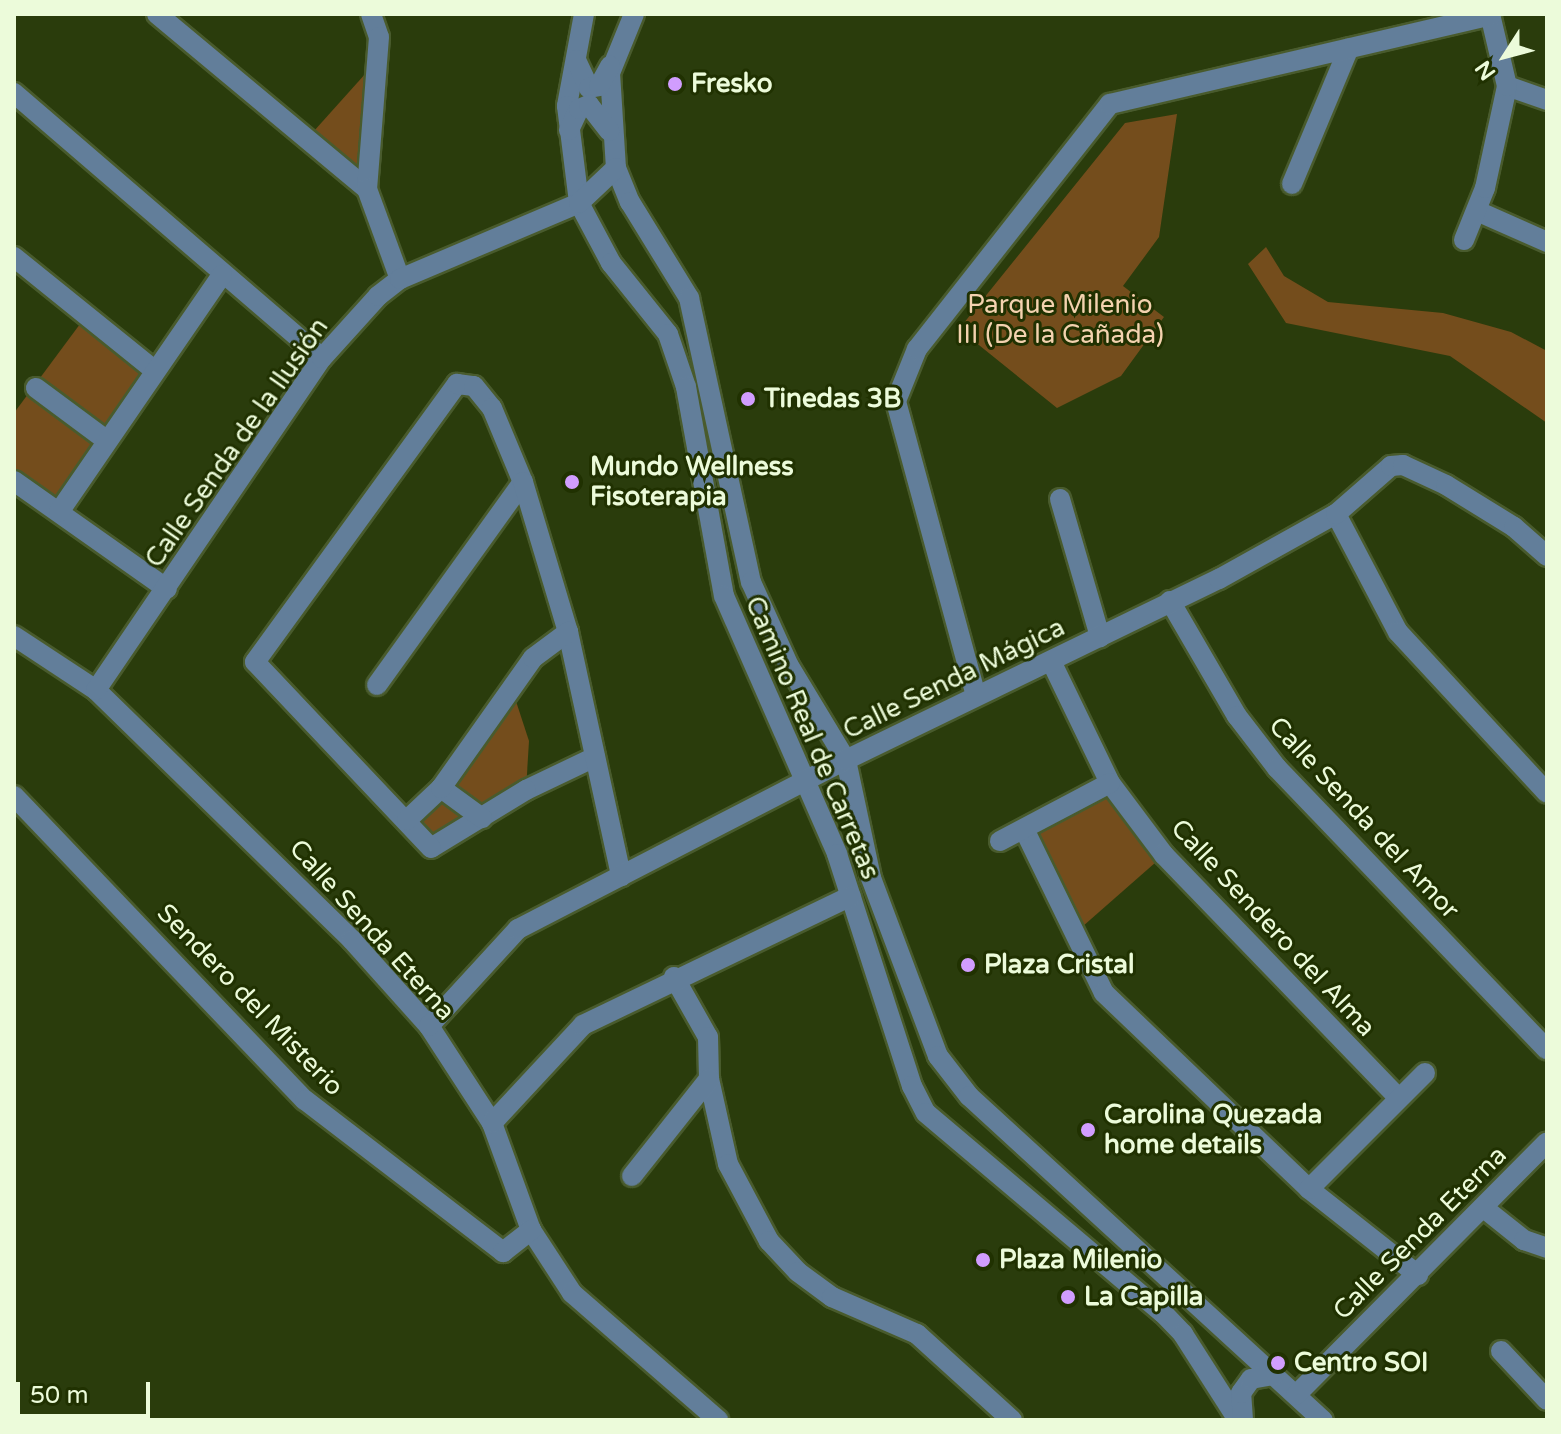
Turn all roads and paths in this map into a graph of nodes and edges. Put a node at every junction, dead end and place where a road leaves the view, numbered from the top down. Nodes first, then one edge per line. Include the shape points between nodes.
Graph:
1 (157, 14) edge
2 (371, 14) edge
3 (584, 14) edge
4 (634, 14) edge
5 (1490, 14) edge
6 (1349, 48) junction
7 (574, 52) junction
8 (615, 58) junction
9 (1507, 86) junction
10 (14, 93) edge
11 (1547, 100) edge
12 (569, 132) junction
13 (611, 135) junction
14 (616, 168) junction
15 (1292, 184) dead end
16 (367, 189) junction
17 (579, 203) junction
18 (1477, 211) junction
19 (1464, 240) dead end
20 (1547, 242) edge
21 (14, 257) edge
22 (222, 275) junction
23 (400, 279) junction
24 (322, 358) junction
25 (154, 370) junction
26 (36, 388) dead end
27 (106, 440) junction
28 (14, 481) edge
29 (523, 482) junction
30 (1060, 499) dead end
31 (59, 512) junction
32 (1336, 514) junction
33 (1547, 556) edge
34 (167, 589) junction
35 (1170, 601) junction
36 (568, 632) junction
37 (14, 636) edge
38 (1100, 637) junction
39 (1051, 661) junction
40 (377, 685) dead end
41 (96, 690) junction
42 (976, 696) junction
43 (595, 757) junction
44 (846, 760) junction
45 (804, 782) junction
46 (1110, 783) junction
47 (441, 788) junction
48 (1547, 793) edge
49 (14, 796) edge
50 (482, 818) junction
51 (407, 820) junction
52 (1024, 829) junction
53 (1000, 841) dead end
54 (621, 876) junction
55 (851, 896) junction
56 (674, 977) junction
57 (429, 1026) junction
58 (1547, 1050) edge
59 (1425, 1073) dead end
60 (709, 1079) junction
61 (1399, 1098) junction
62 (492, 1123) junction
63 (1547, 1142) edge
64 (632, 1176) dead end
65 (1309, 1189) junction
66 (1485, 1209) junction
67 (531, 1230) junction
68 (1547, 1248) edge
69 (1418, 1275) junction
70 (1501, 1351) dead end
71 (1274, 1375) junction
72 (1545, 1394) edge
73 (1296, 1395) junction
74 (718, 1420) edge
75 (1012, 1420) edge
76 (1241, 1420) edge
77 (1323, 1420) edge

1 - 16 street
2 - 16 street via 379,37
3 - 7 street, Camino Real de Carretas
4 - 8 street, Camino Real de Carretas
5 - 6 street
5 - 9 street
6 - 15 street
6 - 42 street via 1110,104 917,349 896,401
7 - 8 street via 589,88 599,86
7 - 12 street, Camino Real de Carretas
8 - 13 street, Camino Real de Carretas via 610,73
9 - 11 street
9 - 18 street
10 - 22 street
12 - 13 street via 579,109 589,105
12 - 17 street, Camino Real de Carretas
13 - 14 street, Camino Real de Carretas
14 - 17 street, Calle Senda de la Ilusión
14 - 44 street, Camino Real de Carretas via 630,202 689,298 751,582 789,666
16 - 23 street
17 - 23 street, Calle Senda de la Ilusión
17 - 45 street, Camino Real de Carretas via 611,263 668,334 686,387 724,596 771,695
18 - 19 street
18 - 20 street
21 - 25 street
22 - 24 street
22 - 25 street
23 - 24 street, Calle Senda de la Ilusión
24 - 34 street, Calle Senda de la Ilusión
25 - 27 street
26 - 27 street
27 - 31 street
28 - 31 street
29 - 36 street
29 - 40 street
29 - 51 street via 492,408 474,386 457,384 255,662
30 - 38 street
31 - 34 street
32 - 33 street, Calle Senda Mágica via 1391,466 1403,465 1514,527
32 - 35 street, Calle Senda Mágica
32 - 48 street via 1398,632
34 - 41 street, Calle Senda de la Ilusión
35 - 38 street, Calle Senda Mágica
35 - 58 street, Calle Senda del Amor via 1237,716 1277,768
36 - 43 street
36 - 47 street via 533,658
37 - 41 street, Calle Senda Eterna
38 - 39 street, Calle Senda Mágica
39 - 42 street, Calle Senda Mágica
39 - 46 street, Calle Sendero del Alma
41 - 57 street, Calle Senda Eterna via 211,797
42 - 44 street, Calle Senda Mágica
43 - 50 street
43 - 54 street
44 - 45 street, Calle Senda Mágica
44 - 71 street, Camino Real de Carretas via 871,878 938,1056 969,1096
45 - 54 street, Calle Senda Mágica
45 - 55 street, Camino Real de Carretas
46 - 52 street
46 - 61 street, Calle Sendero del Alma via 1195,890
47 - 50 street
47 - 51 street
49 - 67 street, Sendero del Misterio via 305,1100 503,1252
50 - 51 street via 431,848
52 - 53 street
52 - 65 street via 1104,993
54 - 57 street, Calle Senda Mágica via 518,929
55 - 56 street
55 - 76 street, Camino Real de Carretas via 898,1051 926,1113 1163,1313
56 - 60 street via 708,1037
56 - 62 street via 583,1025
57 - 62 street, Calle Senda Eterna
59 - 61 street
60 - 64 street
60 - 75 street via 728,1164 746,1204 779,1251 832,1297 917,1334
61 - 65 street
62 - 67 street, Calle Senda Eterna
63 - 66 street, Calle Senda Eterna
65 - 69 street
66 - 68 street via 1524,1240
66 - 69 street, Calle Senda Eterna
67 - 74 street, Calle Senda Eterna via 572,1293
69 - 73 street, Calle Senda Eterna
70 - 72 street
71 - 73 street, Camino Real de Carretas
71 - 76 street via 1251,1379 1241,1393
73 - 77 street, Camino Real de Carretas

